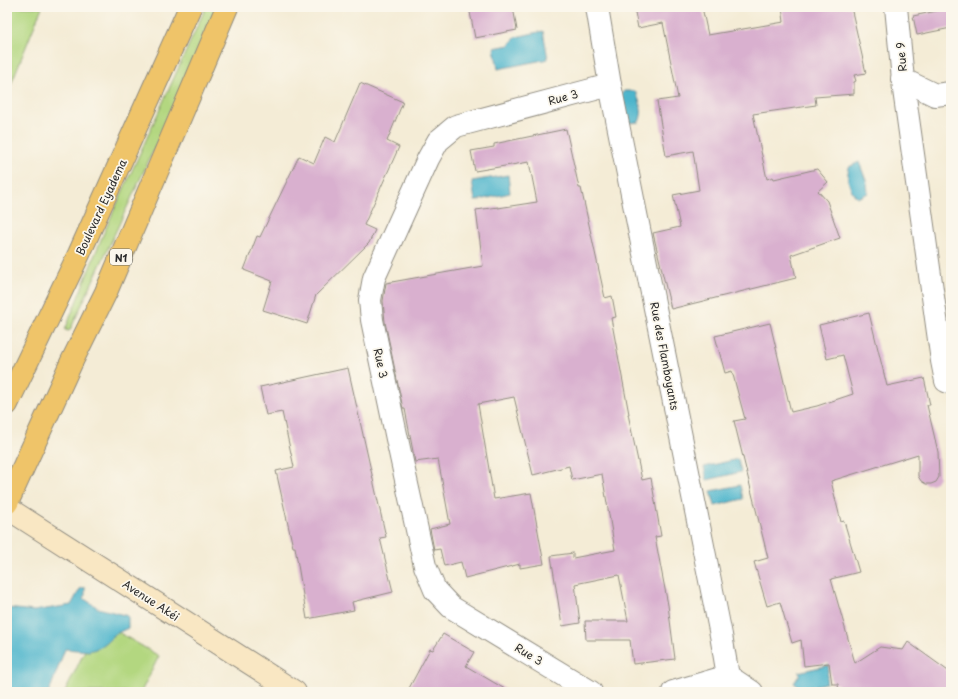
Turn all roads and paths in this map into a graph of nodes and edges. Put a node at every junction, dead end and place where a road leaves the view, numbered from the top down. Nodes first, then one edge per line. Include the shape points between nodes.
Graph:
1 (190, 7) edge
2 (227, 7) edge
3 (597, 7) edge
4 (896, 7) edge
5 (902, 79) junction
6 (610, 84) junction
7 (951, 93) edge
8 (951, 383) edge
9 (7, 404) edge
10 (7, 503) edge
11 (7, 508) edge
12 (728, 676) junction
13 (295, 692) edge
14 (591, 692) edge
15 (673, 692) edge
16 (752, 692) edge

1 - 9 highway, Boulevard Eyadema via 79,254
2 - 10 highway, N1 via 106,292
3 - 6 street, Rue des Flamboyants
4 - 5 street, Rue 9
5 - 7 street, Rue 9 via 935,95
5 - 8 street via 942,361 946,380
6 - 12 street, Rue des Flamboyants
6 - 14 street, Rue 3 via 456,126 438,141 374,278 370,300 396,439 425,566 435,590 451,607
11 - 13 main road, Avenue Akéi
12 - 15 street
12 - 16 street

